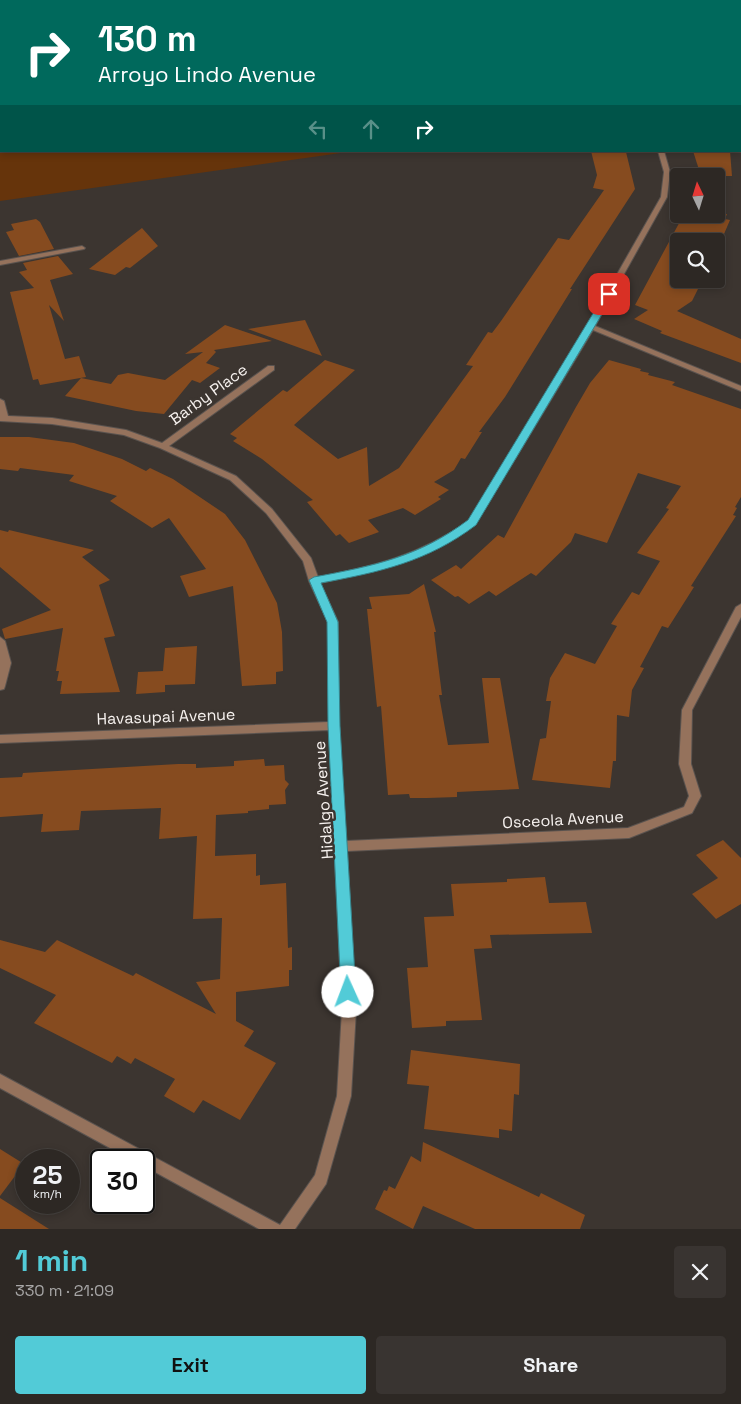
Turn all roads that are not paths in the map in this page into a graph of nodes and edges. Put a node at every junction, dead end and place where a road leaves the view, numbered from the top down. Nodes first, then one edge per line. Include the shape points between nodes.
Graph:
1 (661, 152) edge
2 (82, 248) dead end
3 (0, 264) edge
4 (591, 326) junction
5 (270, 368) dead end
6 (741, 389) edge
7 (0, 401) edge
8 (2, 418) edge
9 (163, 446) junction
10 (314, 580) junction
11 (740, 610) edge
12 (0, 641) edge
13 (0, 686) edge
14 (334, 726) junction
15 (0, 739) edge
16 (342, 846) junction
17 (0, 1081) edge
18 (274, 1229) edge
19 (286, 1229) edge

1 - 4 street via 667,172 664,197
2 - 3 street
4 - 6 street
4 - 10 street via 472,522 448,540 416,556 377,569
5 - 9 street, Barby Place
7 - 8 street
8 - 9 street, Hidalgo Avenue via 70,424 126,434
9 - 10 street, Hidalgo Avenue via 233,478 269,511 308,560
10 - 14 street, Hidalgo Avenue via 333,622
11 - 16 street, Osceola Avenue via 687,710 685,764 695,796 688,810 629,833
12 - 13 street via 6,663
14 - 15 street, Havasupai Avenue
14 - 16 street, Hidalgo Avenue
16 - 19 street, Hidalgo Avenue via 349,1010 344,1096 321,1179
17 - 18 street

